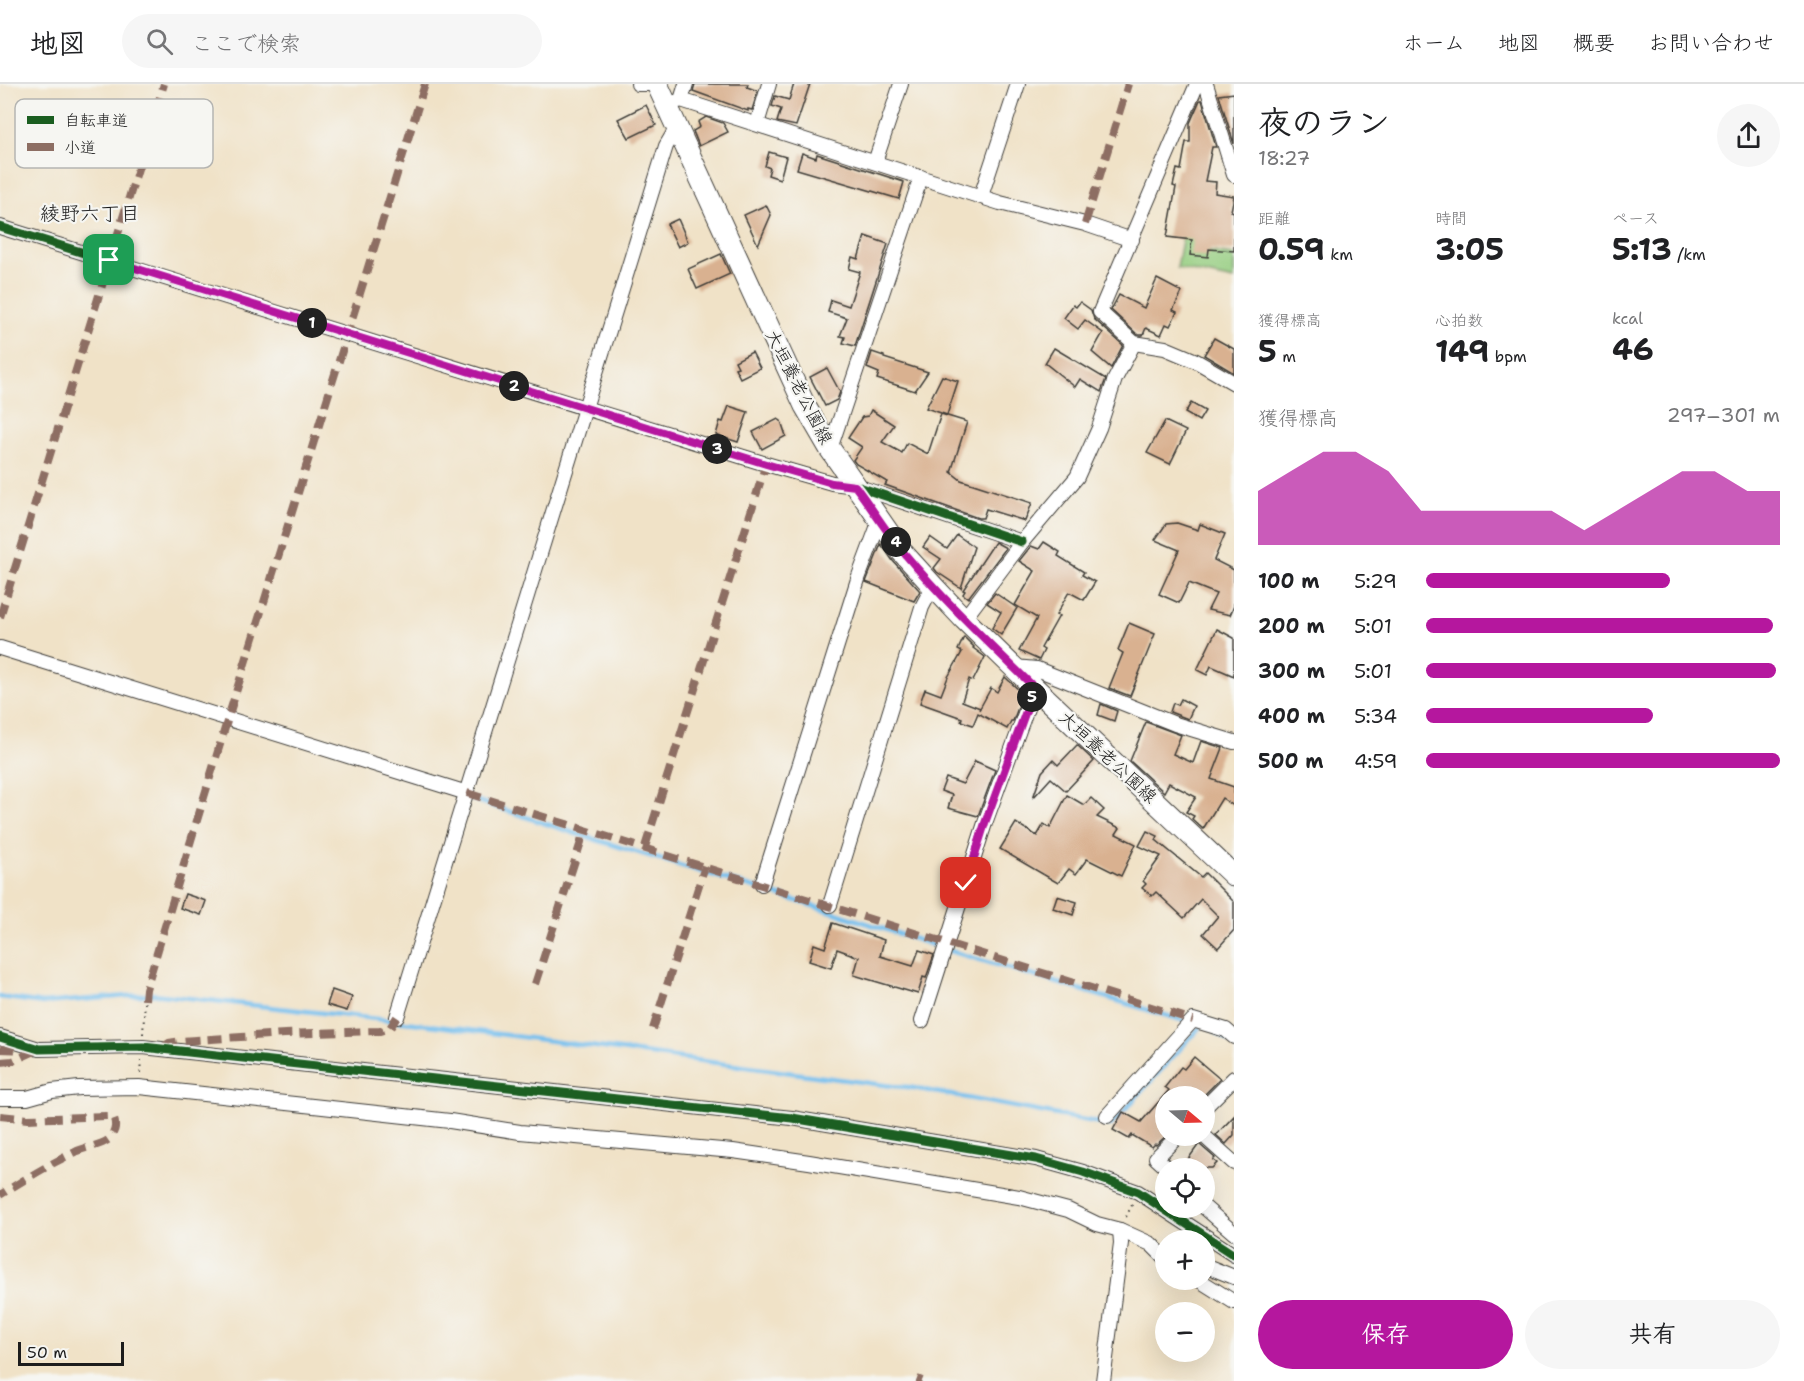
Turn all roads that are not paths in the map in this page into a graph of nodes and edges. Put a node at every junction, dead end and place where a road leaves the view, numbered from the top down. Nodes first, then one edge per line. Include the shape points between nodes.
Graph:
1 (638, 84) edge
2 (652, 84) edge
3 (657, 84) edge
4 (686, 84) edge
5 (769, 84) edge
6 (901, 84) edge
7 (1018, 84) edge
8 (1197, 84) edge
9 (1206, 84) edge
10 (673, 103) junction
11 (757, 124) junction
12 (676, 129) junction
13 (876, 162) junction
14 (1234, 175) edge
15 (921, 177) junction
16 (981, 196) junction
17 (0, 226) edge
18 (1132, 240) junction
19 (1134, 343) junction
20 (1234, 383) edge
21 (585, 408) junction
22 (830, 449) junction
23 (855, 486) junction
24 (880, 520) junction
25 (1022, 542) junction
26 (933, 586) junction
27 (964, 619) junction
28 (0, 648) edge
29 (1014, 668) junction
30 (1036, 689) junction
31 (1234, 742) edge
32 (467, 793) junction
33 (1234, 876) edge
34 (762, 884) dead end
35 (830, 905) dead end
36 (397, 1017) dead end
37 (922, 1021) dead end
38 (0, 1037) edge
39 (1234, 1037) edge
40 (1234, 1078) edge
41 (1215, 1097) edge
42 (0, 1098) edge
43 (1107, 1116) dead end
44 (1168, 1146) edge
45 (1215, 1146) edge
46 (1156, 1158) edge
47 (1234, 1163) edge
48 (1215, 1217) edge
49 (1120, 1230) junction
50 (1234, 1233) edge
51 (1151, 1244) junction
52 (1155, 1246) edge
53 (1155, 1248) edge
54 (1234, 1256) edge
55 (1215, 1269) edge
56 (1234, 1277) edge
57 (1215, 1290) edge
58 (1234, 1302) edge
59 (1103, 1381) edge

1 - 2 street
3 - 10 main road, 大垣養老公園線
4 - 10 street
5 - 11 street
6 - 13 street
7 - 16 street
8 - 18 street
9 - 14 street
10 - 11 street
10 - 12 main road, 大垣養老公園線
11 - 13 street
12 - 21 street via 666,146
12 - 22 main road, 大垣養老公園線 via 805,406
13 - 15 street
15 - 16 street
15 - 22 street
16 - 18 street
17 - 21 street
18 - 19 street via 1100,312
19 - 20 street via 1165,348
19 - 25 street via 1115,379 1077,477
21 - 23 street via 766,464
21 - 32 street
22 - 23 main road, 大垣養老公園線
23 - 24 main road, 大垣養老公園線
23 - 25 street
24 - 26 main road, 大垣養老公園線
24 - 34 street
25 - 27 street
26 - 27 main road, 大垣養老公園線
26 - 35 street via 922,607
27 - 29 main road, 大垣養老公園線
28 - 32 street
29 - 30 main road, 大垣養老公園線
29 - 31 street via 1037,669 1175,724
30 - 33 main road, 大垣養老公園線
30 - 37 street via 985,823
32 - 36 street
38 - 54 street via 39,1049 143,1047 792,1118 1036,1159 1138,1192
39 - 43 street via 1226,1030 1193,1020
40 - 41 street
42 - 49 street via 27,1098 79,1089 139,1088 520,1132 733,1151 1019,1197
44 - 46 street
45 - 47 street
48 - 50 street
49 - 51 street
49 - 59 street
51 - 52 street
51 - 53 street
55 - 56 street
57 - 58 street

